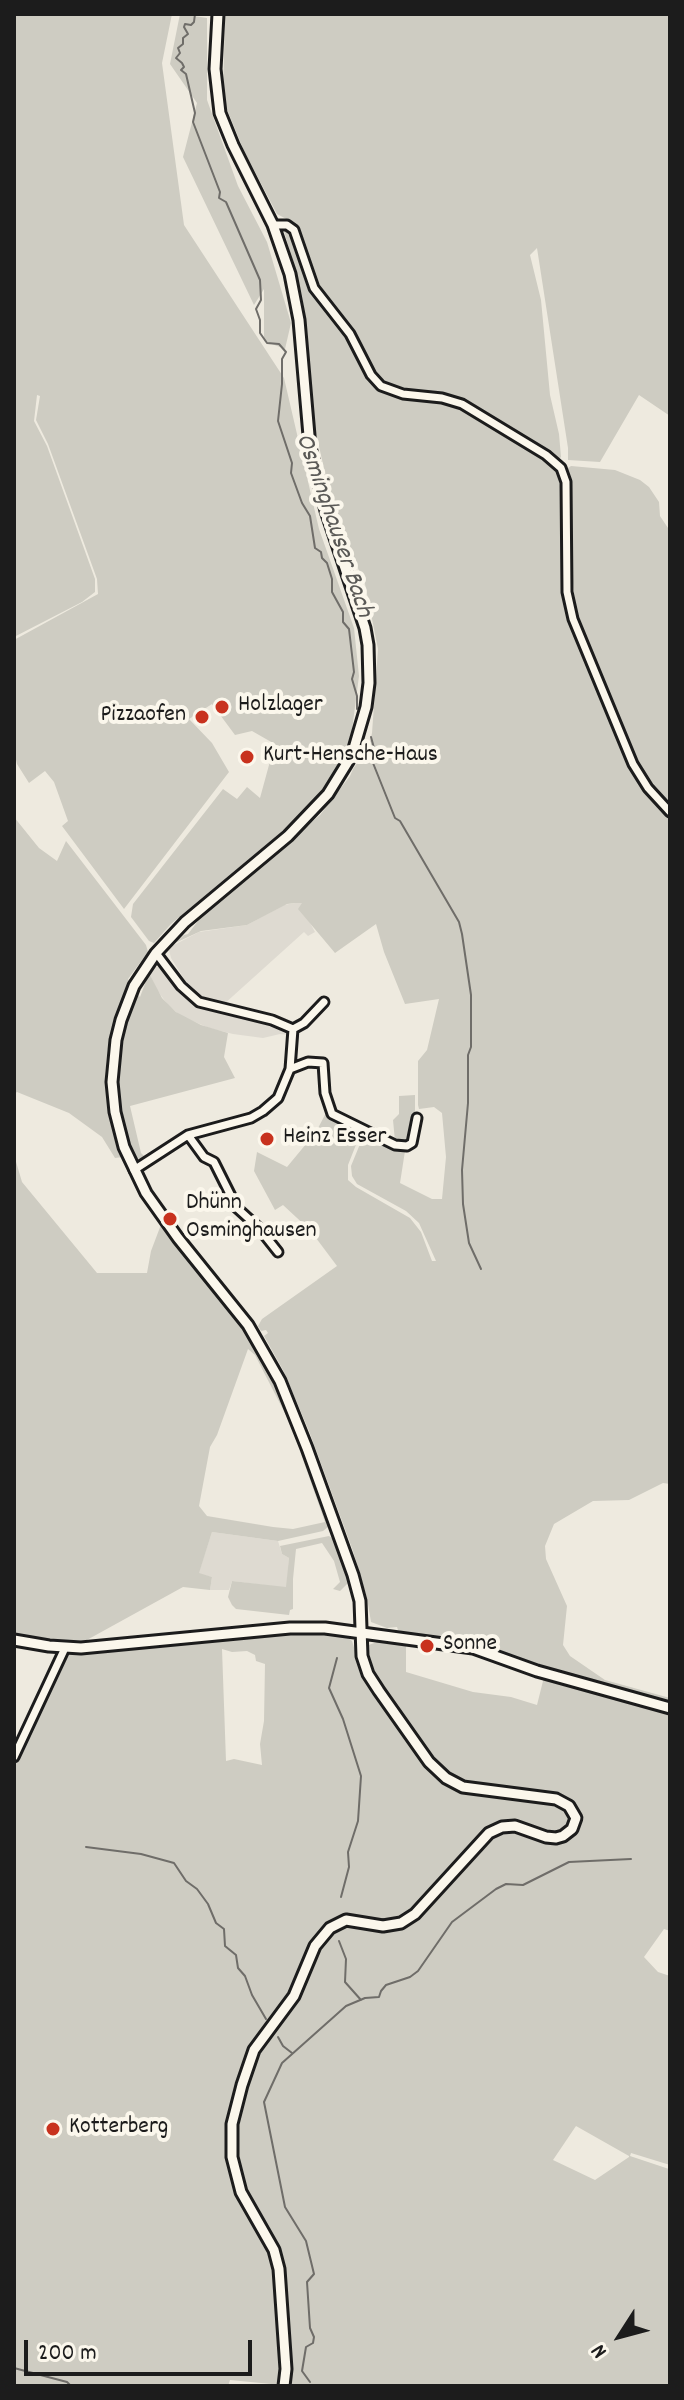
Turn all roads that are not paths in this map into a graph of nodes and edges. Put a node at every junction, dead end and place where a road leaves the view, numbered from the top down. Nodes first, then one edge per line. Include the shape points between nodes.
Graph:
1 (218, 14) edge
2 (273, 225) junction
3 (670, 812) edge
4 (156, 953) junction
5 (324, 1002) dead end
6 (293, 1029) junction
7 (290, 1069) junction
8 (417, 1118) dead end
9 (188, 1135) junction
10 (134, 1170) junction
11 (278, 1252) dead end
12 (361, 1632) junction
13 (14, 1640) edge
14 (65, 1648) junction
15 (670, 1708) edge
16 (14, 1757) edge
17 (284, 2386) edge

1 - 2 main road via 215,69 220,113
2 - 3 street via 294,230 314,288 381,386 462,404 561,468 573,619 628,756
2 - 4 main road via 295,297 316,473 366,636 366,707 345,769 312,814
4 - 6 street via 199,1002
4 - 10 main road via 134,986 114,1050 115,1112
5 - 6 street
6 - 7 street
7 - 8 street via 323,1063 332,1114 395,1145 413,1141
7 - 9 street via 278,1098 263,1111
9 - 10 street
9 - 11 street via 214,1162 237,1208
10 - 12 main road via 161,1215 248,1325 280,1381 353,1575
12 - 14 main road via 299,1627
12 - 15 main road via 473,1648
12 - 17 main road via 368,1674 446,1778 463,1787 556,1799 576,1818 568,1833 556,1838 515,1826 489,1833 401,1923 383,1926 351,1920 330,1928 315,1946 294,1996 254,2050 232,2124 232,2157 241,2192 279,2269
13 - 14 main road
14 - 16 street

